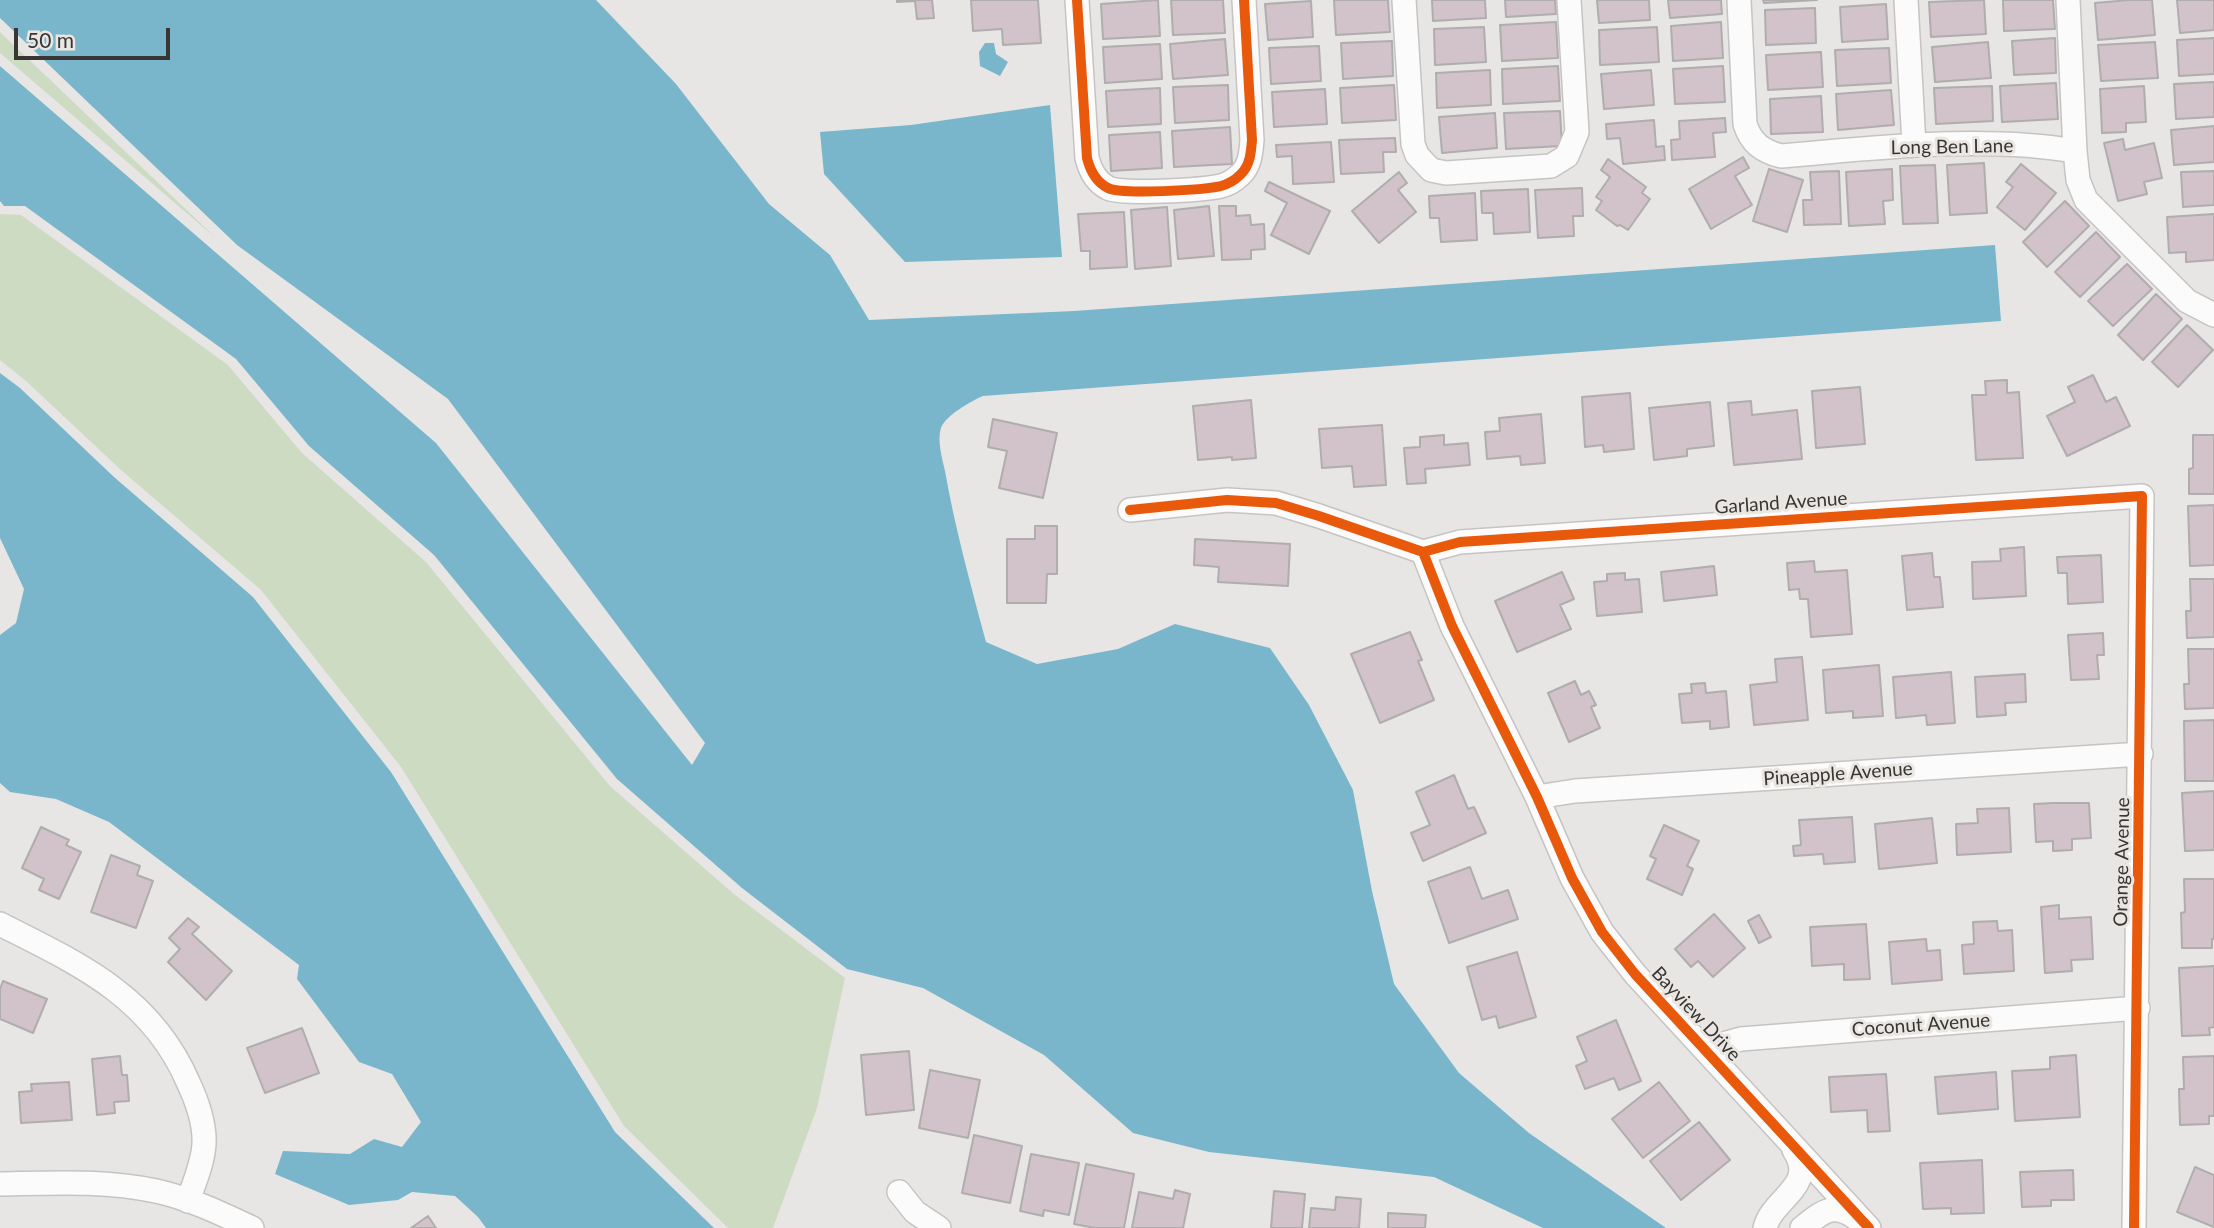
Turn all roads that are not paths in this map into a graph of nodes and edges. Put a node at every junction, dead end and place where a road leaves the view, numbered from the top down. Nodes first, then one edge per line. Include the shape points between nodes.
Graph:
1 (1077, 0) edge
2 (1244, 0) edge
3 (1404, 0) edge
4 (1569, 0) edge
5 (1739, 0) edge
6 (1906, 0) edge
7 (2068, 0) edge
8 (1914, 145) junction
9 (2075, 151) junction
10 (2214, 315) edge
11 (2142, 496) joint
12 (1130, 510) dead end
13 (1423, 552) junction
14 (2141, 754) junction
15 (1536, 797) junction
16 (0, 923) edge
17 (2138, 1008) junction
18 (1705, 1049) junction
19 (1790, 1144) junction
20 (0, 1184) edge
21 (899, 1192) dead end
22 (188, 1201) junction
23 (252, 1228) edge
24 (939, 1228) edge
25 (1765, 1228) edge
26 (1802, 1228) edge
27 (1869, 1228) edge
28 (2134, 1228) edge

1 - 2 street via 1087,158 1094,177 1118,192 1218,186 1240,175 1249,161 1252,140
3 - 4 street via 1413,144 1431,170 1455,173 1551,166 1567,156 1577,132
5 - 8 street, Long Ben Lane via 1745,124 1759,148 1780,156
6 - 8 street
7 - 9 street
8 - 9 street, Long Ben Lane via 2046,146
9 - 10 street via 2086,200 2187,301
11 - 13 street, Garland Avenue via 1460,542
11 - 14 street, Orange Avenue
12 - 13 street via 1227,500 1276,503
13 - 15 street via 1452,626
14 - 15 street, Pineapple Avenue
14 - 17 street, Orange Avenue
15 - 18 street, Bayview Drive via 1602,932
16 - 22 street via 120,992 167,1043 188,1080 202,1123 204,1145
17 - 18 street, Coconut Avenue via 1741,1039
17 - 28 street, Orange Avenue
18 - 19 street, Bayview Drive
19 - 25 street via 1799,1157 1799,1179 1771,1212
19 - 27 street, Bayview Drive
20 - 22 street via 111,1184
21 - 24 street via 915,1212
22 - 23 street
26 - 27 street via 1822,1213 1838,1209

